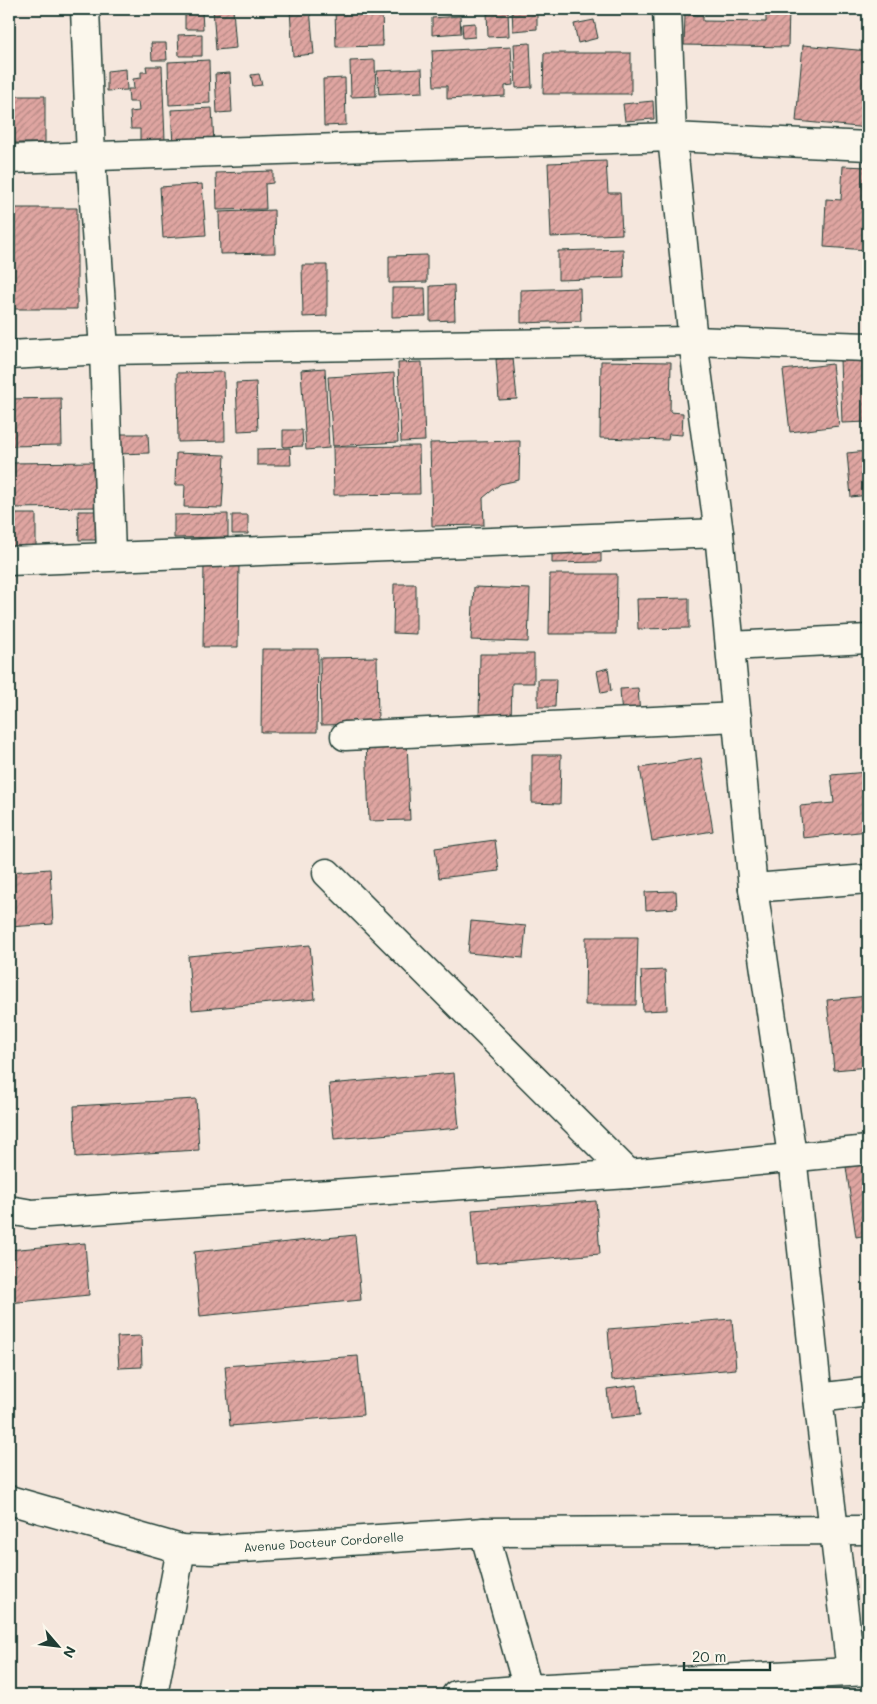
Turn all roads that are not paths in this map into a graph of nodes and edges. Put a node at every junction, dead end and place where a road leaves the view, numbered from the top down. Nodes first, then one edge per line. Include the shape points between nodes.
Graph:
1 (85, 9) edge
2 (667, 9) edge
3 (672, 137) junction
4 (868, 146) edge
5 (91, 157) junction
6 (9, 159) edge
7 (694, 341) junction
8 (868, 347) edge
9 (104, 350) junction
10 (9, 355) edge
11 (719, 533) junction
12 (111, 555) junction
13 (9, 560) edge
14 (868, 639) edge
15 (730, 646) junction
16 (737, 717) junction
17 (345, 736) dead end
18 (327, 873) dead end
19 (868, 879) edge
20 (753, 888) junction
21 (868, 1150) edge
22 (792, 1156) junction
23 (629, 1174) junction
24 (9, 1210) edge
25 (868, 1392) edge
26 (818, 1398) junction
27 (9, 1500) edge
28 (868, 1530) edge
29 (484, 1532) junction
30 (834, 1532) junction
31 (181, 1549) junction
32 (860, 1671) edge
33 (693, 1687) edge
34 (528, 1689) junction
35 (498, 1693) edge
36 (153, 1695) edge
37 (456, 1695) edge

1 - 5 street
2 - 3 street
3 - 4 street
3 - 5 street
3 - 7 street
5 - 6 street
5 - 9 street
7 - 8 street
7 - 9 street
7 - 11 street
9 - 10 street
9 - 12 street
11 - 12 street
11 - 15 street
12 - 13 street
14 - 15 street
15 - 16 street
16 - 17 street
16 - 20 street
18 - 23 street
19 - 20 street
20 - 22 street
21 - 22 street
22 - 23 street
22 - 26 street
23 - 24 street via 32,1214
25 - 26 street
26 - 30 street
27 - 31 street, Avenue Docteur Cordorelle
28 - 30 street, Avenue Docteur Cordorelle
29 - 30 street, Avenue Docteur Cordorelle
29 - 31 street, Avenue Docteur Cordorelle via 212,1550
29 - 34 street
30 - 32 street
31 - 36 street
32 - 33 street
33 - 34 street
34 - 35 street
35 - 37 street

